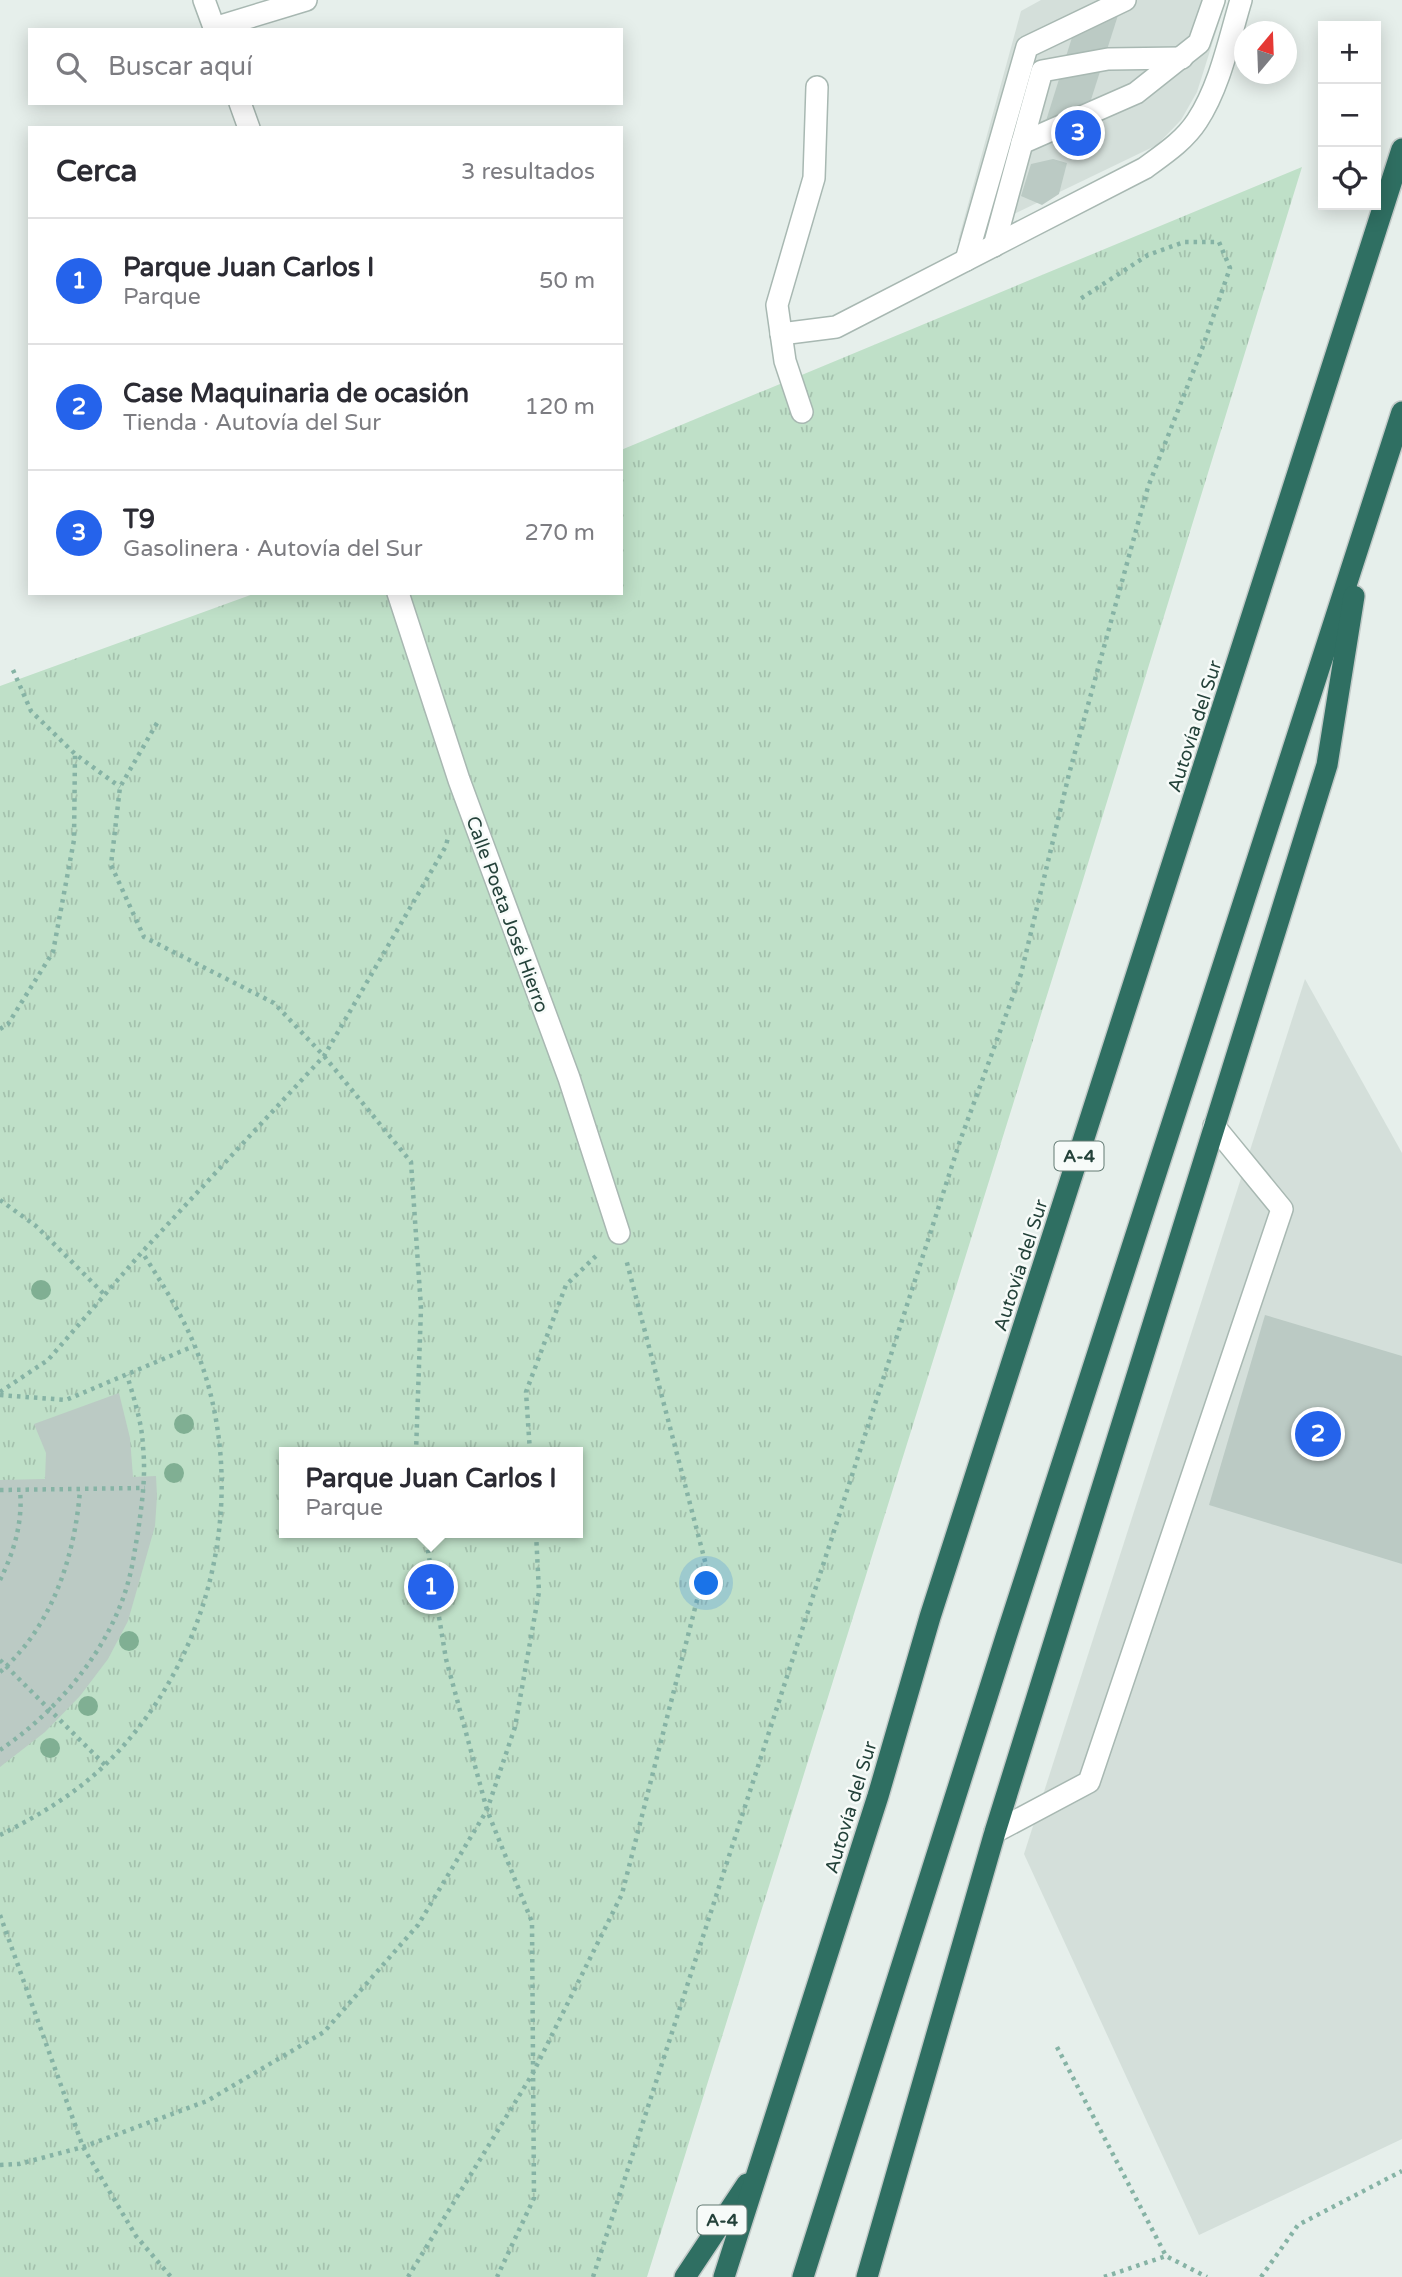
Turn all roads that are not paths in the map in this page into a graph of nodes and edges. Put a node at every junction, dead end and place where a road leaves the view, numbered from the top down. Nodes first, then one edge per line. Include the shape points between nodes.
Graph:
1 (204, 0) edge
2 (306, 0) edge
3 (1125, 0) edge
4 (1214, 0) edge
5 (1241, 0) edge
6 (214, 28) edge
7 (217, 28) edge
8 (1182, 58) junction
9 (817, 87) dead end
10 (241, 105) edge
11 (248, 126) edge
12 (1023, 143) junction
13 (1402, 149) edge
14 (994, 246) junction
15 (966, 260) junction
16 (781, 334) junction
17 (802, 412) dead end
18 (1402, 412) edge
19 (1366, 528) junction
20 (399, 595) edge
21 (1214, 1126) junction
22 (619, 1233) road end
23 (995, 1832) junction
24 (760, 2165) junction
25 (685, 2277) edge
26 (724, 2277) edge
27 (803, 2277) edge
28 (867, 2277) edge

1 - 6 lane
2 - 7 lane
3 - 15 lane via 1027,47
4 - 8 lane via 1199,43
5 - 14 lane via 1212,94 1196,122 1174,146 1145,168
8 - 12 lane via 1136,93
8 - 12 lane via 1108,59 1042,71
9 - 16 lane via 814,178 777,305
10 - 11 lane
12 - 14 lane
13 - 24 highway, Autovía del Sur / A-4 via 934,1604
14 - 15 lane
15 - 16 lane via 836,327
16 - 17 lane
18 - 19 highway
19 - 21 highway via 1327,765
19 - 27 highway
20 - 22 lane, Calle Poeta José Hierro via 458,780 569,1078
21 - 23 highway
21 - 23 lane via 1282,1209 1089,1782
23 - 28 highway
24 - 25 highway, A-4
24 - 26 highway, Autovía del Sur / A-4

